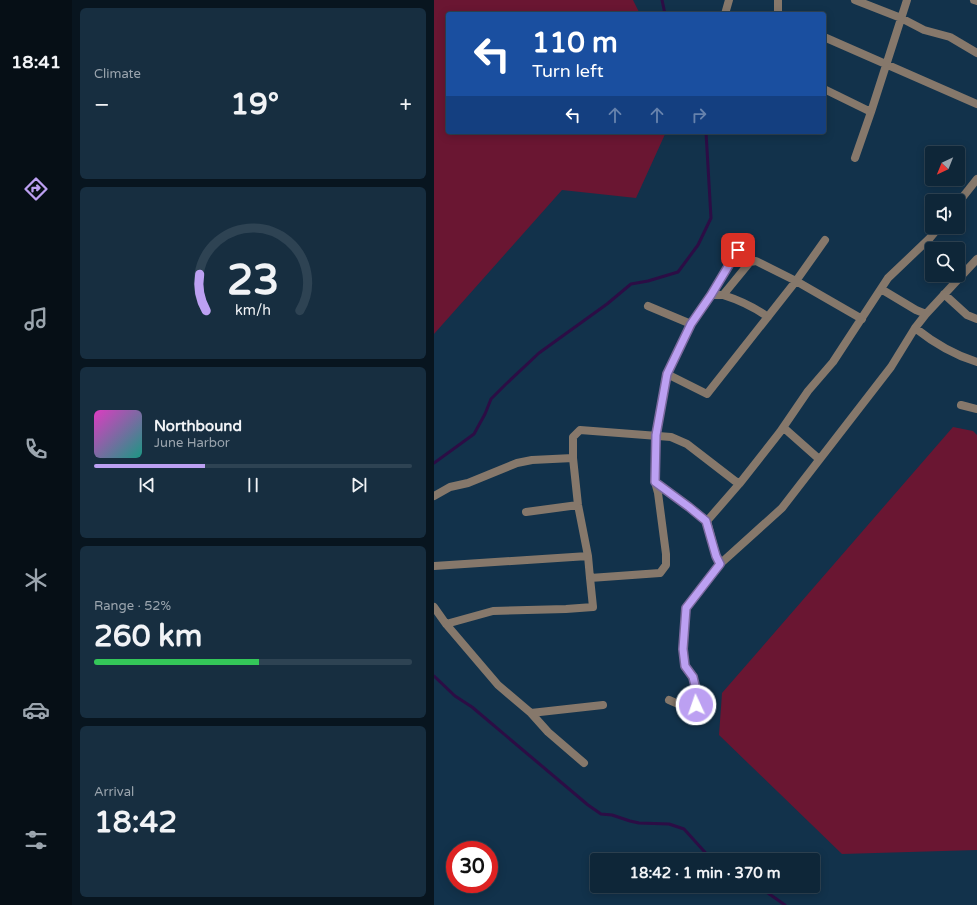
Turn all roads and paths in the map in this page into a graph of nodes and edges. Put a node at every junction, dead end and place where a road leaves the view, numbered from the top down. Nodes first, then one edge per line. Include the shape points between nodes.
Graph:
1 (729, 0) edge
2 (778, 0) edge
3 (855, 0) edge
4 (907, 0) edge
5 (974, 0) edge
6 (977, 1) edge
7 (726, 12) edge
8 (778, 12) edge
9 (901, 18) junction
10 (826, 39) edge
11 (977, 52) edge
12 (886, 65) junction
13 (826, 90) edge
14 (977, 104) edge
15 (871, 112) junction
16 (855, 158) dead end
17 (977, 180) edge
18 (965, 195) edge
19 (933, 234) edge
20 (825, 240) dead end
21 (738, 250) dead end
22 (977, 259) edge
23 (796, 281) junction
24 (881, 289) junction
25 (944, 294) junction
26 (711, 295) junction
27 (723, 295) junction
28 (648, 306) dead end
29 (926, 314) junction
30 (768, 317) junction
31 (862, 319) junction
32 (977, 319) edge
33 (691, 324) junction
34 (915, 328) junction
35 (977, 362) edge
36 (667, 374) junction
37 (961, 406) dead end
38 (977, 409) edge
39 (784, 428) junction
40 (656, 435) junction
41 (573, 458) junction
42 (819, 460) junction
43 (655, 482) junction
44 (740, 483) junction
45 (434, 496) edge
46 (578, 505) junction
47 (526, 512) dead end
48 (706, 521) junction
49 (588, 556) junction
50 (720, 564) junction
51 (434, 566) edge
52 (590, 578) junction
53 (434, 607) edge
54 (446, 624) junction
55 (669, 700) dead end
56 (602, 705) dead end
57 (531, 713) junction
58 (584, 763) dead end

1 - 7 street
2 - 8 street
3 - 9 street
4 - 9 street
5 - 6 street
9 - 11 street via 924,30 950,37
9 - 12 street
10 - 12 street
12 - 14 street
12 - 15 street
13 - 15 street
15 - 16 street
17 - 18 street
19 - 24 street via 888,278
20 - 23 street
21 - 26 street
22 - 25 street
23 - 27 street via 756,261 750,262
23 - 30 street
23 - 31 street
24 - 29 street
24 - 31 street
25 - 29 street
25 - 32 street via 967,315
26 - 27 street
26 - 33 street
27 - 30 street via 740,301
28 - 33 street
29 - 34 street
30 - 36 street via 707,394
31 - 39 street via 833,362 808,391
33 - 36 street
34 - 35 street via 942,348
34 - 42 street via 891,367
36 - 40 street
37 - 38 street
39 - 42 street
39 - 44 street
40 - 41 street via 580,430 573,437
40 - 43 street
40 - 44 street via 671,437 688,444
41 - 45 street via 532,460 517,464 468,483 450,487
41 - 46 street
42 - 50 street via 782,508
43 - 48 street
43 - 52 street via 666,565 660,573
44 - 48 street
46 - 47 street
46 - 49 street
48 - 50 street
49 - 51 street
49 - 52 street
50 - 55 street via 686,608 683,649 685,666 693,677 697,694 696,705 690,709
52 - 54 street via 593,607 493,611
53 - 54 street
54 - 57 street via 498,685
56 - 57 street
57 - 58 street via 548,732

